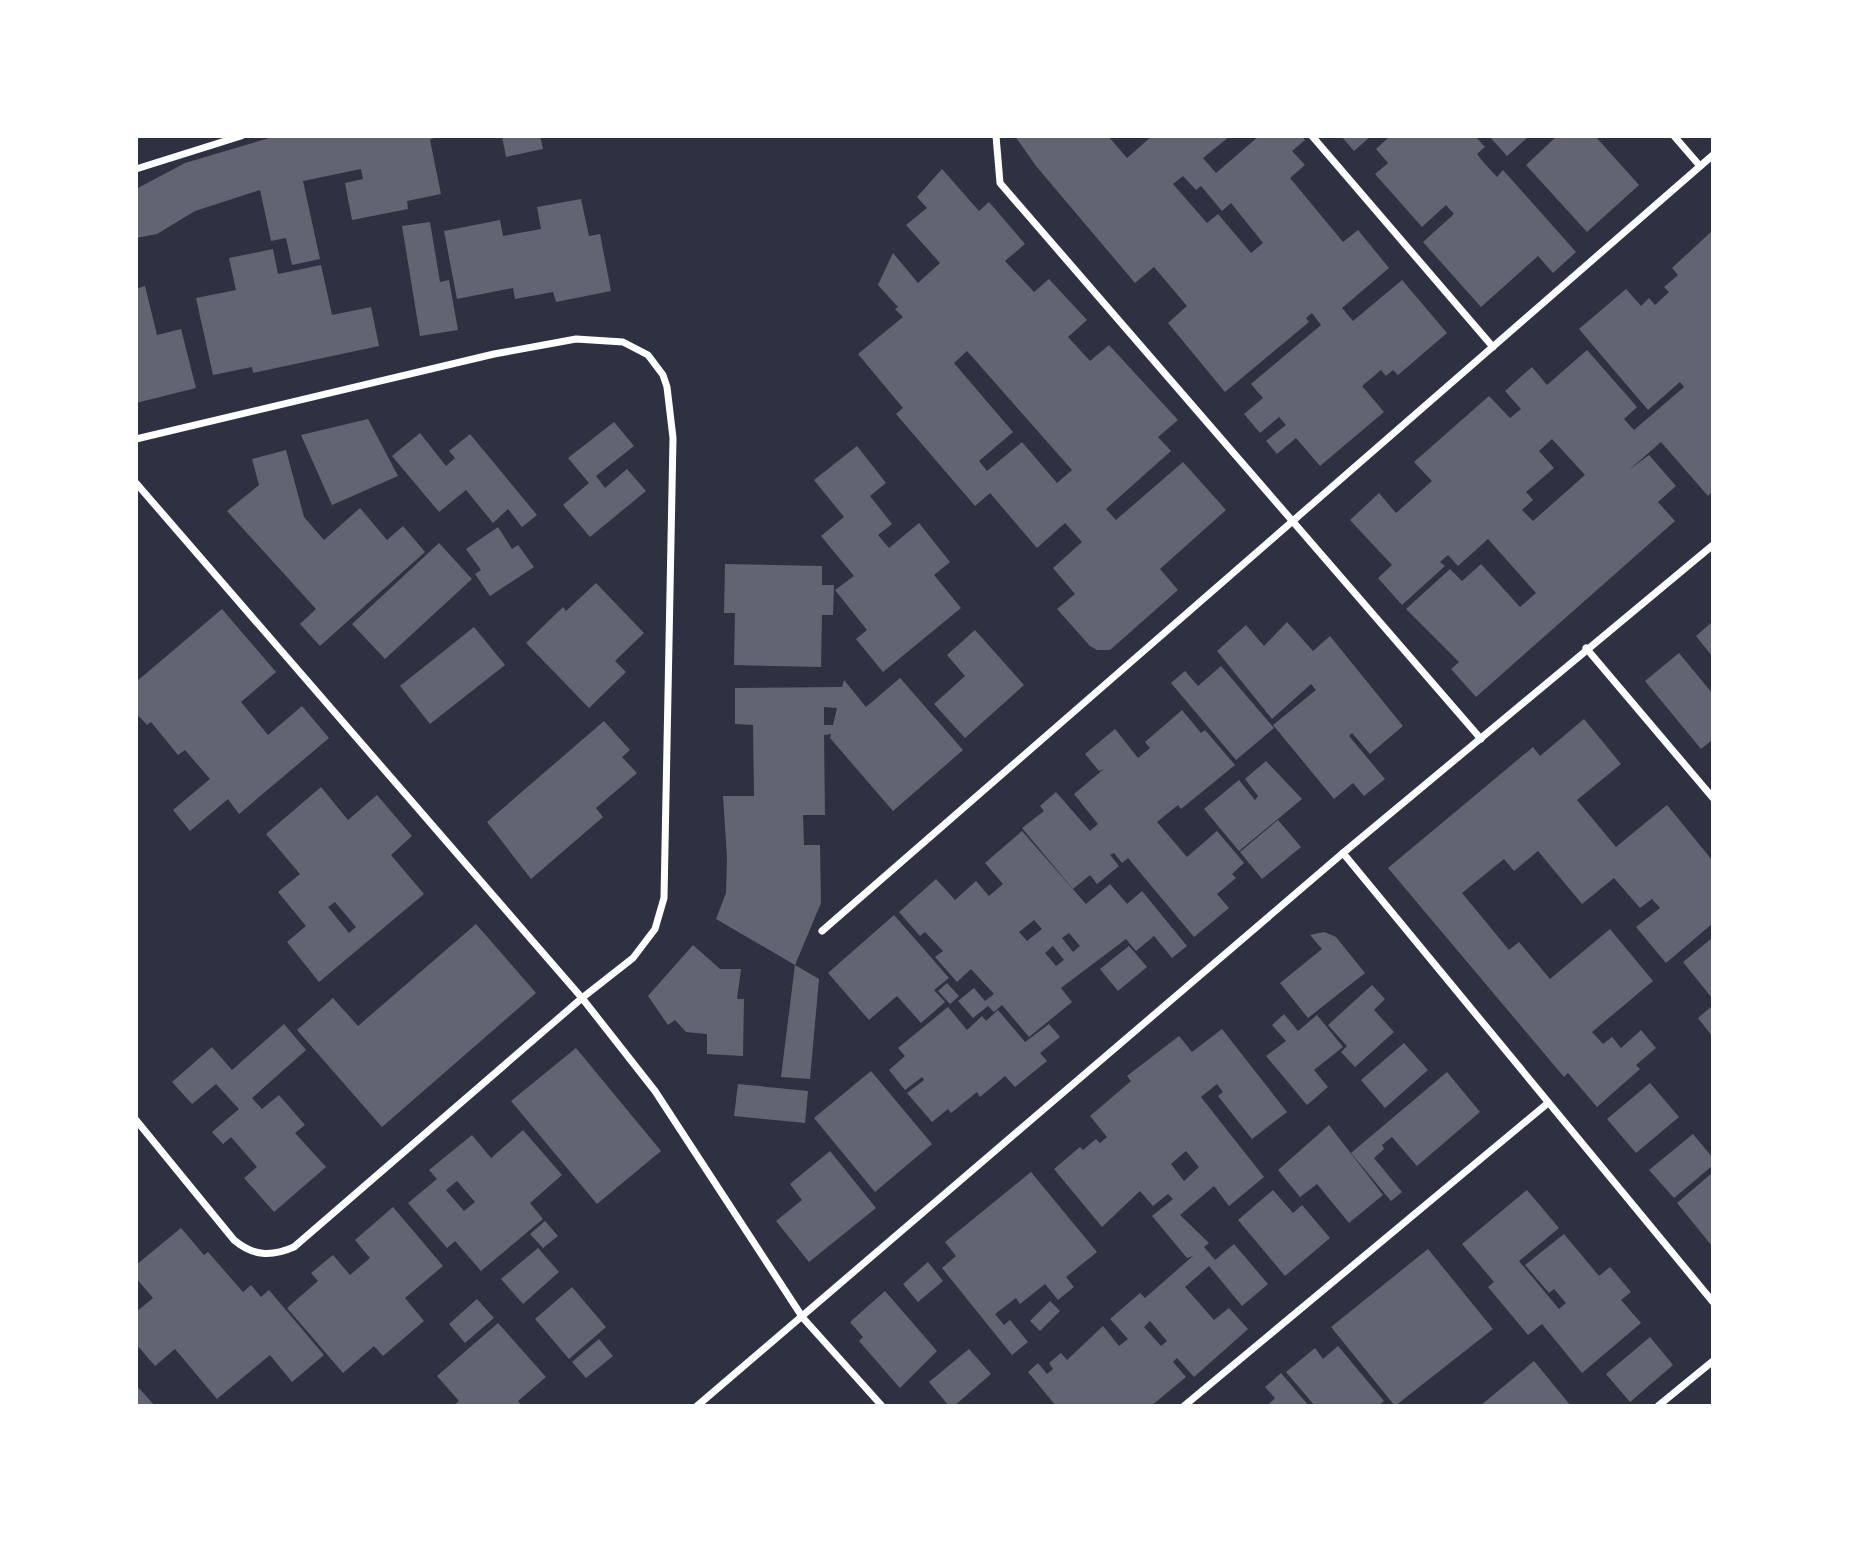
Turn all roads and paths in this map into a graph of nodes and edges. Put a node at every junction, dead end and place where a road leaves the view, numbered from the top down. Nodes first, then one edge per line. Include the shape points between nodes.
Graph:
1 (241, 136) edge
2 (996, 136) edge
3 (1312, 136) edge
4 (1674, 136) edge
5 (1713, 155) edge
6 (1700, 166) junction
7 (136, 169) edge
8 (1493, 347) junction
9 (136, 439) edge
10 (136, 483) edge
11 (1295, 521) junction
12 (1713, 545) edge
13 (1586, 648) junction
14 (1481, 739) junction
15 (1713, 798) edge
16 (1343, 853) junction
17 (822, 931) dead end
18 (582, 998) junction
19 (1548, 1103) junction
20 (136, 1120) edge
21 (1713, 1302) edge
22 (803, 1318) junction
23 (1713, 1361) edge
24 (698, 1405) edge
25 (882, 1405) edge
26 (1184, 1405) edge
27 (1658, 1405) edge

1 - 7 street
2 - 11 street via 1000,183
3 - 8 street
4 - 6 street
5 - 6 street
6 - 8 street
8 - 11 street
9 - 18 street via 576,339 623,342 657,365 667,387 673,438 664,898 646,943
10 - 18 street
11 - 14 street
11 - 17 street
12 - 13 street
13 - 14 street
13 - 15 street
14 - 16 street
16 - 19 street
16 - 22 street
18 - 20 street via 294,1247 280,1253 254,1252 234,1240
18 - 22 street via 655,1091
19 - 21 street
19 - 26 street
22 - 24 street
22 - 25 street
23 - 27 street

